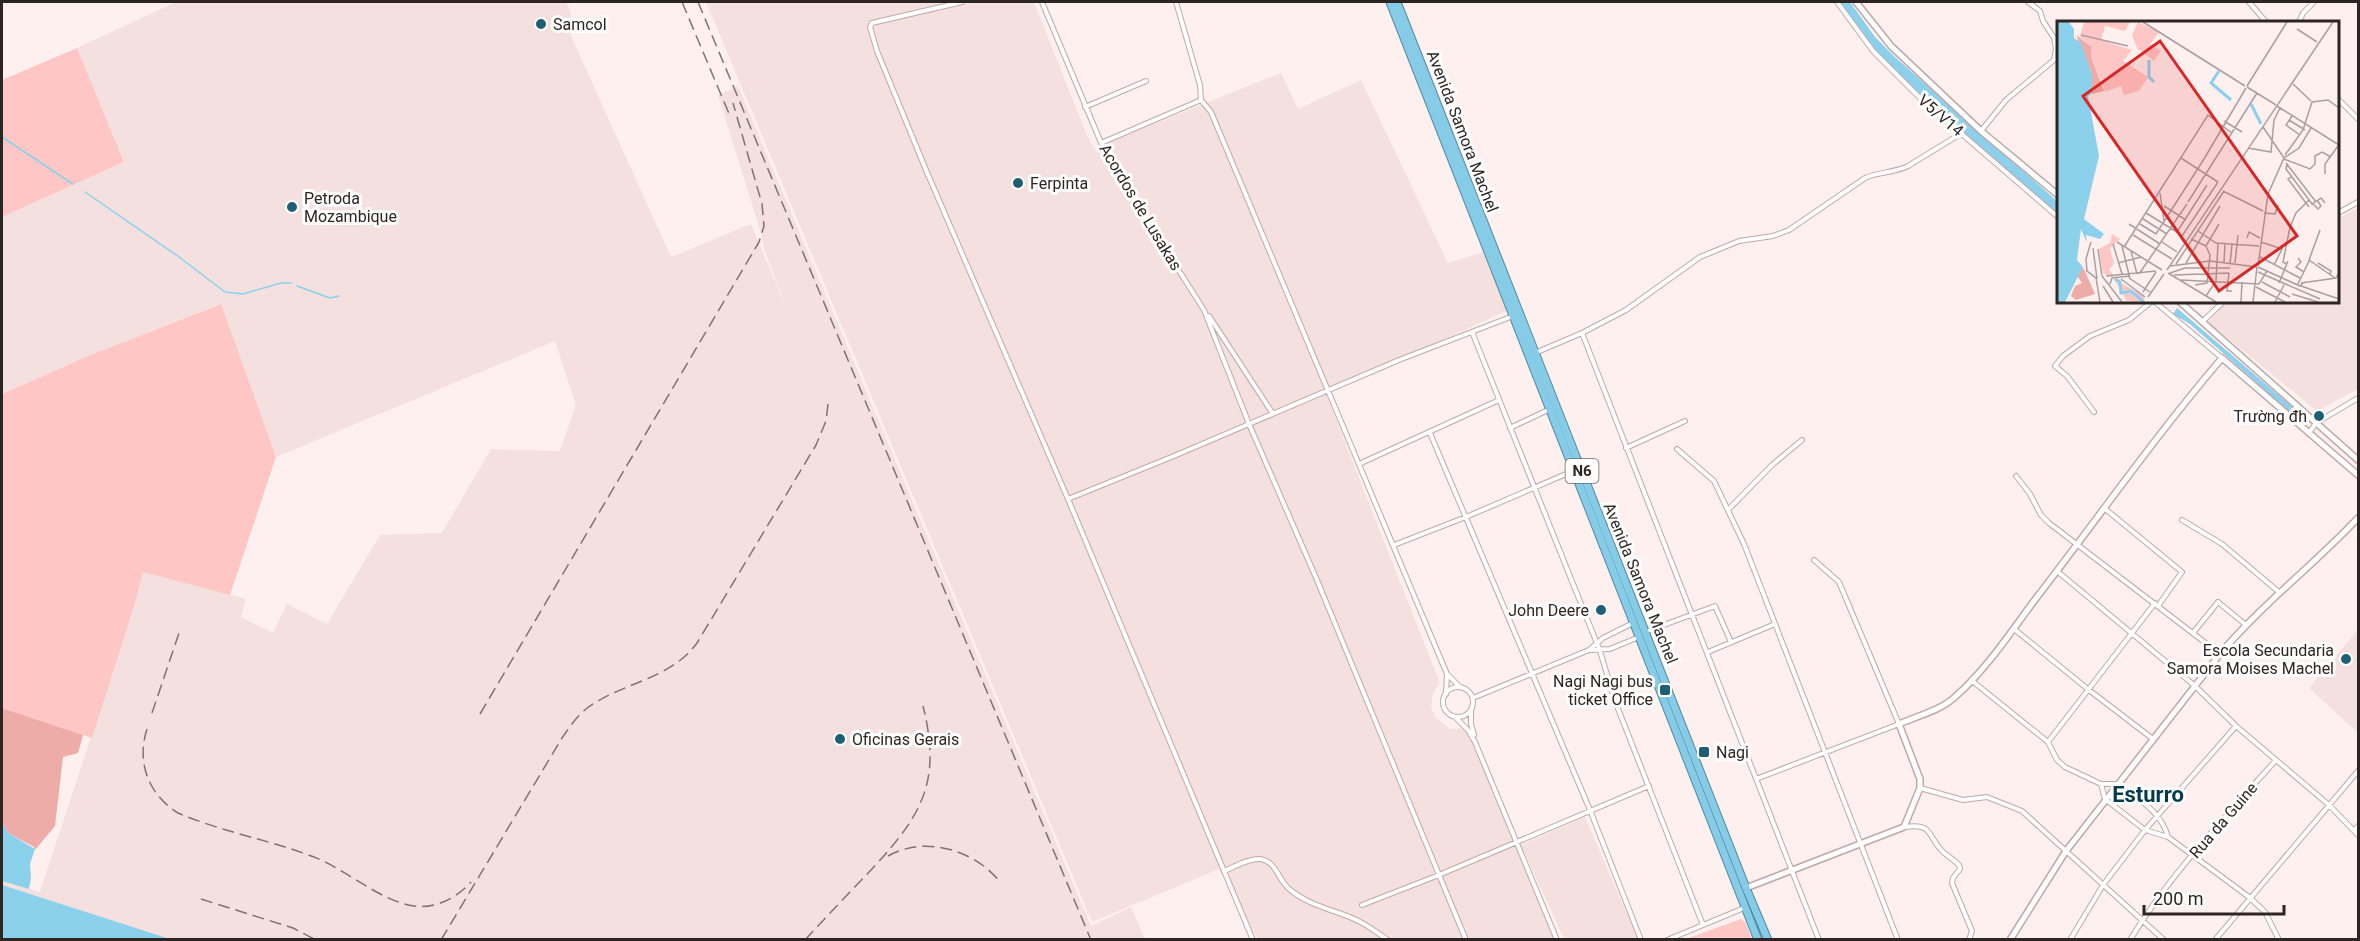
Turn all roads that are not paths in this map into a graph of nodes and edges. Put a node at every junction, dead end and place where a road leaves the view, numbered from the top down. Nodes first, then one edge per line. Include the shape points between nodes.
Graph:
1 (962, 2) edge
2 (1042, 2) edge
3 (1176, 2) edge
4 (1390, 2) edge
5 (1398, 2) edge
6 (1837, 2) edge
7 (1856, 2) edge
8 (2028, 2) edge
9 (2249, 2) edge
10 (2314, 2) edge
11 (2265, 21) edge
12 (2299, 21) edge
13 (1146, 81) dead end
14 (1201, 100) junction
15 (2339, 101) edge
16 (1085, 107) junction
17 (2358, 117) edge
18 (1982, 131) junction
19 (1962, 133) junction
20 (1101, 143) junction
21 (2057, 194) edge
22 (2358, 202) edge
23 (2339, 212) edge
24 (2057, 217) edge
25 (2152, 303) edge
26 (2154, 303) edge
27 (2181, 303) edge
28 (2222, 303) edge
29 (1204, 310) junction
30 (1513, 316) junction
31 (2202, 322) junction
32 (1472, 332) junction
33 (1582, 333) junction
34 (1532, 354) junction
35 (2222, 358) junction
36 (1328, 391) junction
37 (2358, 398) edge
38 (1499, 400) junction
39 (1550, 409) junction
40 (2094, 412) dead end
41 (1273, 414) junction
42 (1685, 421) dead end
43 (2316, 423) junction
44 (1249, 424) junction
45 (1510, 428) junction
46 (2309, 432) junction
47 (1430, 433) junction
48 (1802, 440) dead end
49 (1626, 448) junction
50 (1677, 449) dead end
51 (2358, 460) edge
52 (1359, 464) junction
53 (1574, 470) junction
54 (2358, 475) edge
55 (2016, 476) dead end
56 (1534, 488) junction
57 (1068, 499) junction
58 (2103, 508) junction
59 (1728, 510) junction
60 (1466, 517) junction
61 (2358, 519) edge
62 (2182, 520) dead end
63 (2077, 544) junction
64 (1394, 545) junction
65 (1814, 560) dead end
66 (2057, 572) junction
67 (2281, 593) junction
68 (2157, 605) junction
69 (1692, 615) junction
70 (1633, 622) junction
71 (1775, 624) junction
72 (2246, 625) junction
73 (2013, 628) junction
74 (1645, 632) junction
75 (2132, 633) junction
76 (2193, 633) junction
77 (1639, 637) junction
78 (1731, 642) junction
79 (1596, 643) junction
80 (1589, 650) junction
81 (1600, 651) junction
82 (1708, 652) junction
83 (2220, 654) junction
84 (1656, 657) junction
85 (1648, 660) junction
86 (1447, 674) junction
87 (1533, 674) junction
88 (1971, 680) junction
89 (2195, 686) junction
90 (1460, 687) junction
91 (2089, 690) junction
92 (1446, 694) junction
93 (1473, 698) junction
94 (1471, 710) junction
95 (1456, 717) junction
96 (1899, 724) junction
97 (2236, 726) junction
98 (2153, 739) junction
99 (1475, 742) junction
100 (2048, 742) junction
101 (1826, 753) junction
102 (2276, 760) junction
103 (2358, 771) edge
104 (1755, 778) junction
105 (2101, 784) junction
106 (2118, 784) junction
107 (1649, 786) junction
108 (1920, 788) junction
109 (2105, 799) junction
110 (2329, 805) junction
111 (1590, 810) junction
112 (2158, 815) junction
113 (2358, 826) edge
114 (1904, 827) junction
115 (2145, 830) junction
116 (2356, 833) edge
117 (2168, 837) junction
118 (1516, 843) junction
119 (1860, 843) junction
120 (2066, 850) junction
121 (1728, 853) junction
122 (2192, 855) junction
123 (1791, 870) junction
124 (1224, 871) junction
125 (1439, 875) junction
126 (2103, 885) junction
127 (1746, 888) junction
128 (2249, 897) junction
129 (1362, 905) dead end
130 (1745, 907) junction
131 (2142, 920) junction
132 (1704, 925) junction
133 (1765, 930) junction
134 (1756, 936) edge
135 (1253, 939) edge
136 (1388, 939) edge
137 (1466, 939) edge
138 (1557, 939) edge
139 (1641, 939) edge
140 (1668, 939) edge
141 (1768, 939) edge
142 (1819, 939) edge
143 (1898, 939) edge
144 (1969, 939) edge
145 (2010, 939) edge
146 (2070, 939) edge
147 (2130, 939) edge
148 (2164, 939) edge
149 (2215, 939) edge
150 (2279, 939) edge

1 - 57 street via 877,21 870,27 926,170
2 - 16 street, Acordos de Lusakas
3 - 14 street
4 - 30 highway, Avenida Samora Machel / N6
5 - 34 highway, Avenida Samora Machel / N6
6 - 19 street, V5/V14 via 1873,51
7 - 18 street via 1891,46
8 - 18 street via 2040,11 2054,38 2054,60 2006,100
9 - 11 street
10 - 12 street
13 - 16 street
14 - 20 street
14 - 36 street via 1211,112
15 - 17 street
16 - 20 street, Acordos de Lusakas
18 - 21 street
19 - 24 street, V5/V14
19 - 33 street via 1899,171 1865,178 1780,234 1739,241 1700,257 1640,302
20 - 29 street, Acordos de Lusakas
22 - 23 street
25 - 40 street via 2129,321 2090,336 2055,366
26 - 35 street
27 - 31 street
28 - 31 street
29 - 41 street
29 - 44 street
30 - 32 street
30 - 34 highway, Avenida Samora Machel / N6
31 - 43 street
32 - 36 street
32 - 38 street
33 - 34 street
33 - 49 street
34 - 39 highway, Avenida Samora Machel / N6
34 - 74 highway, Avenida Samora Machel / N6
35 - 46 street
35 - 58 street
36 - 41 street
36 - 52 street
37 - 43 street
38 - 45 street
38 - 47 street
39 - 45 street
39 - 53 highway, Avenida Samora Machel / N6
41 - 44 street
42 - 49 street
43 - 46 street
43 - 51 street
44 - 57 street
44 - 125 street
45 - 56 street
46 - 54 street
47 - 52 street
47 - 60 street
48 - 59 street
49 - 69 street
50 - 59 street via 1714,481
52 - 64 street
53 - 56 street
53 - 70 highway, Avenida Samora Machel / N6
55 - 63 street via 2041,515
56 - 60 street
56 - 79 street
57 - 124 street
58 - 63 street
58 - 68 street via 2182,572
59 - 71 street
60 - 64 street
60 - 87 street
61 - 67 street
62 - 67 street via 2222,544
63 - 66 street
63 - 68 street
64 - 86 street
65 - 96 street via 1839,582
66 - 73 street
66 - 75 street
67 - 72 street
68 - 75 street
68 - 76 street
69 - 74 street
69 - 78 street via 1715,606
69 - 82 street
70 - 77 highway, Avenida Samora Machel / N6
70 - 79 street
71 - 78 street
71 - 101 street
72 - 76 street via 2218,602
72 - 83 street
73 - 88 street
73 - 91 street
74 - 84 highway, Avenida Samora Machel / N6
75 - 89 street
75 - 91 street
76 - 83 street
77 - 81 street
77 - 85 highway, Avenida Samora Machel / N6
78 - 82 street
79 - 80 street
79 - 81 street
80 - 81 street
80 - 87 street
81 - 107 street
82 - 104 street
83 - 89 street
84 - 85 highway
84 - 121 highway, Avenida Samora Machel / N6
85 - 121 highway, Avenida Samora Machel / N6
86 - 90 street
86 - 92 street
87 - 93 street
87 - 111 street
88 - 96 street via 1948,702
88 - 100 street
89 - 97 street
89 - 98 street
90 - 92 street
90 - 93 street
91 - 98 street
91 - 100 street
92 - 95 street via 1445,710
93 - 94 street
94 - 95 street
94 - 99 street
95 - 99 street
96 - 101 street
96 - 108 street via 1918,771
97 - 102 street
97 - 112 street
98 - 106 street
99 - 118 street
100 - 105 street via 2065,767
101 - 104 street
101 - 119 street
102 - 110 street
102 - 122 street, Rua da Guine
103 - 110 street
104 - 123 street
105 - 106 street
105 - 109 street
106 - 109 street
106 - 112 street
107 - 111 street
107 - 132 street
108 - 114 street
108 - 120 street via 1963,800 1987,797 2012,806
109 - 115 street
109 - 120 street
110 - 116 street
110 - 128 street
111 - 118 street
111 - 139 street
112 - 115 street
112 - 117 street
113 - 116 street
114 - 119 street
114 - 144 street via 1925,827 1941,850 1959,865 1952,883 1972,931
115 - 117 street
115 - 126 street
117 - 122 street
118 - 125 street
118 - 138 street
119 - 123 street
119 - 143 street
120 - 126 street
120 - 145 street
121 - 127 highway, Avenida Samora Machel / N6
121 - 130 highway, Avenida Samora Machel / N6
122 - 128 street
122 - 131 street, Rua da Guine
123 - 127 street
123 - 142 street
124 - 135 street
124 - 136 street via 1259,859 1267,861 1287,888 1324,909 1369,926
125 - 129 street
125 - 137 street
126 - 131 street
126 - 146 street
127 - 133 highway, Avenida Samora Machel / N6
128 - 149 street
128 - 150 street via 2265,912
130 - 132 street
130 - 134 highway, Avenida Samora Machel / N6
131 - 147 street, Rua da Guine
131 - 148 street
132 - 140 street
133 - 134 highway
133 - 141 highway, Avenida Samora Machel / N6

